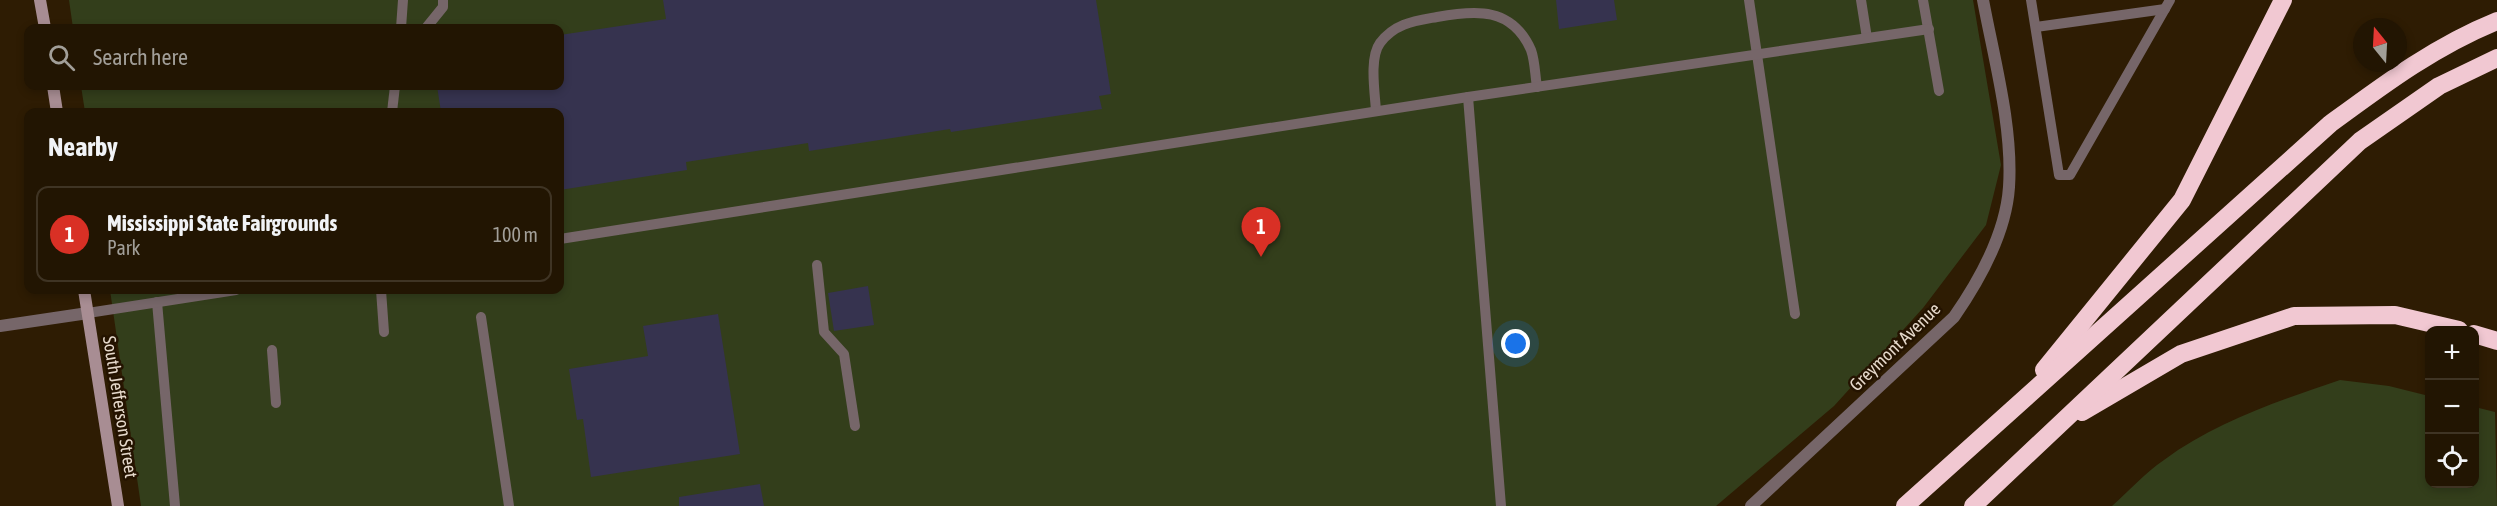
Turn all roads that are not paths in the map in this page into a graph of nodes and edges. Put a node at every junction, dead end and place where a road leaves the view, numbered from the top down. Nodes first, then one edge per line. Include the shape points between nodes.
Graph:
1 (40, 0) edge
2 (403, 0) edge
3 (443, 0) edge
4 (1749, 0) edge
5 (1861, 0) edge
6 (1923, 0) edge
7 (1983, 0) edge
8 (2031, 0) edge
9 (2283, 0) edge
10 (2168, 4) edge
11 (2497, 21) edge
12 (44, 24) edge
13 (401, 24) edge
14 (429, 24) edge
15 (2036, 27) junction
16 (1929, 29) junction
17 (1867, 38) junction
18 (1757, 54) junction
19 (2497, 58) edge
20 (1537, 87) junction
21 (54, 90) edge
22 (395, 90) edge
23 (1939, 91) dead end
24 (1468, 97) junction
25 (56, 108) edge
26 (392, 108) edge
27 (1376, 111) junction
28 (564, 238) edge
29 (817, 265) dead end
30 (85, 294) edge
31 (210, 294) edge
32 (381, 294) edge
33 (157, 302) junction
34 (88, 313) junction
35 (1795, 314) dead end
36 (481, 317) dead end
37 (0, 326) edge
38 (2442, 326) edge
39 (384, 332) dead end
40 (2479, 335) edge
41 (2497, 341) edge
42 (272, 350) dead end
43 (276, 403) dead end
44 (2007, 416) junction
45 (855, 426) dead end
46 (2055, 428) junction
47 (118, 506) edge
48 (175, 506) edge
49 (509, 506) edge
50 (1501, 506) edge
51 (1751, 506) edge
52 (1905, 506) edge
53 (1973, 506) edge

1 - 12 street
2 - 13 lane
3 - 14 lane via 443,7
4 - 18 lane
5 - 17 lane
6 - 16 lane
7 - 51 street, Greymont Avenue via 2002,105 2009,179 2004,211 1973,290 1954,317
8 - 15 lane
9 - 44 highway via 2182,200
10 - 15 lane
10 - 15 lane via 2070,175 2060,175
11 - 44 highway via 2398,73 2330,124
16 - 17 lane
16 - 23 lane
17 - 18 lane
18 - 20 lane
18 - 35 lane
19 - 46 highway via 2439,86 2360,141
20 - 24 lane
20 - 27 lane via 1531,51 1517,29 1495,13 1465,12 1405,23 1379,44 1373,72
21 - 25 street
22 - 26 lane
24 - 27 lane
24 - 50 lane
27 - 28 lane
29 - 45 lane via 824,332 844,354
30 - 34 street, South Jefferson Street
31 - 33 lane
32 - 39 lane
33 - 34 lane
33 - 48 lane
34 - 37 street
34 - 47 street, South Jefferson Street
36 - 49 lane
38 - 46 highway via 2395,315 2294,316 2181,354
40 - 41 highway
42 - 43 lane
44 - 52 highway
46 - 53 highway

